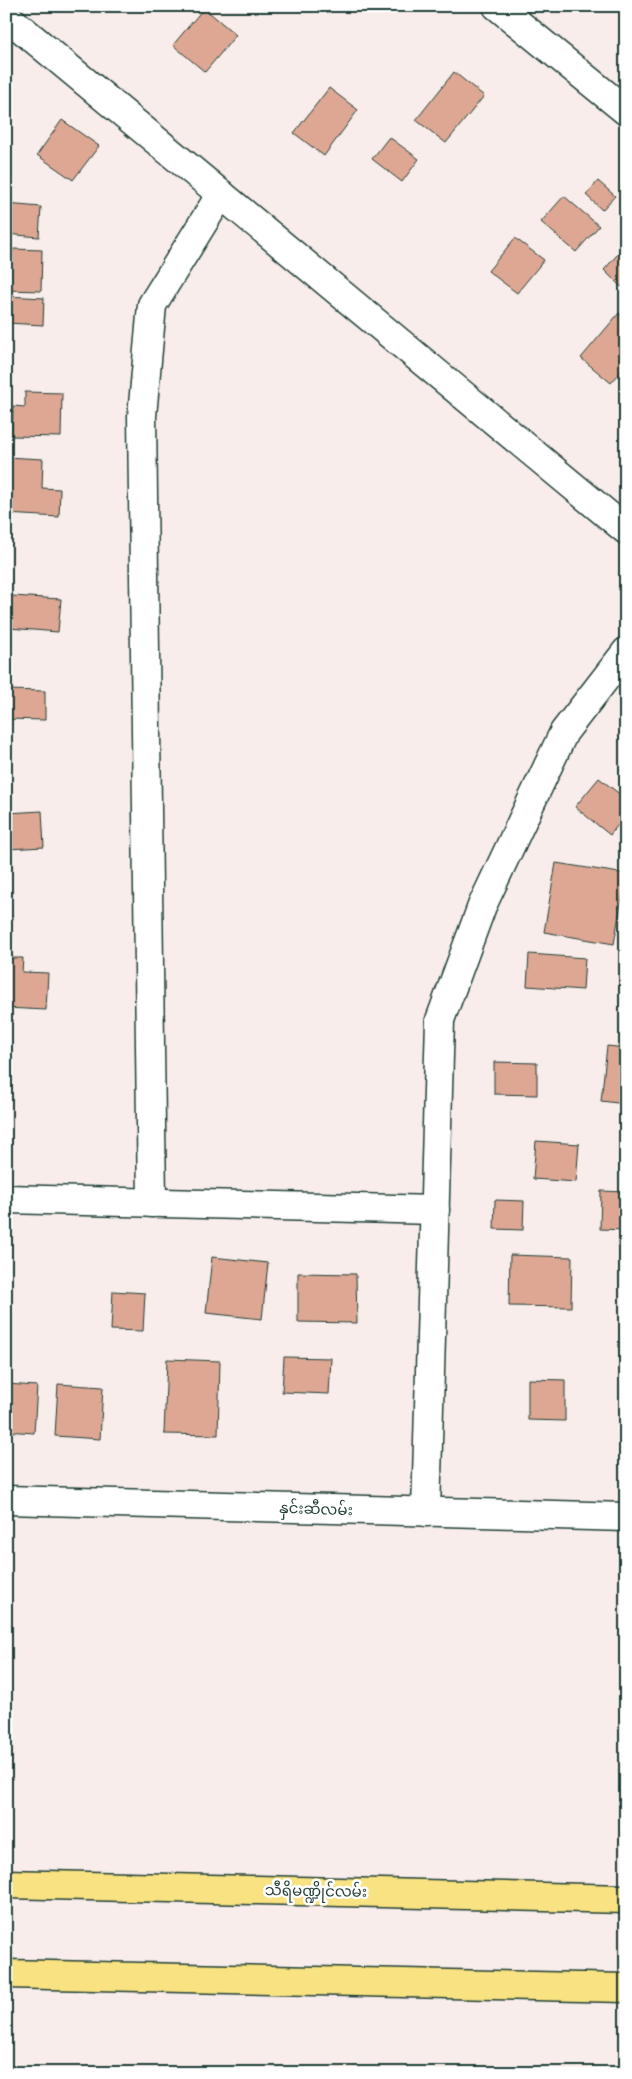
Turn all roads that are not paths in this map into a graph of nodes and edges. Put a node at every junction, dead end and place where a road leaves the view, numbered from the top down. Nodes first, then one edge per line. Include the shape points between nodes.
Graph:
1 (496, 6) edge
2 (6, 16) edge
3 (626, 111) edge
4 (220, 194) junction
5 (626, 530) edge
6 (626, 652) edge
7 (6, 1199) edge
8 (152, 1203) junction
9 (435, 1210) junction
10 (6, 1500) edge
11 (426, 1512) junction
12 (626, 1517) edge
13 (6, 1884) edge
14 (626, 1899) edge
15 (6, 1974) edge
16 (626, 1988) edge

1 - 3 street
2 - 4 street
4 - 5 street
4 - 8 street via 152,305 142,416
6 - 9 street via 564,732 482,906 440,1020
7 - 8 street
8 - 9 street
9 - 11 street
10 - 11 street, နှင်းဆီလမ်း
11 - 12 street, နှင်းဆီလမ်း
13 - 14 main road, သီရိမဏ္ဍိုင်လမ်း
15 - 16 main road

